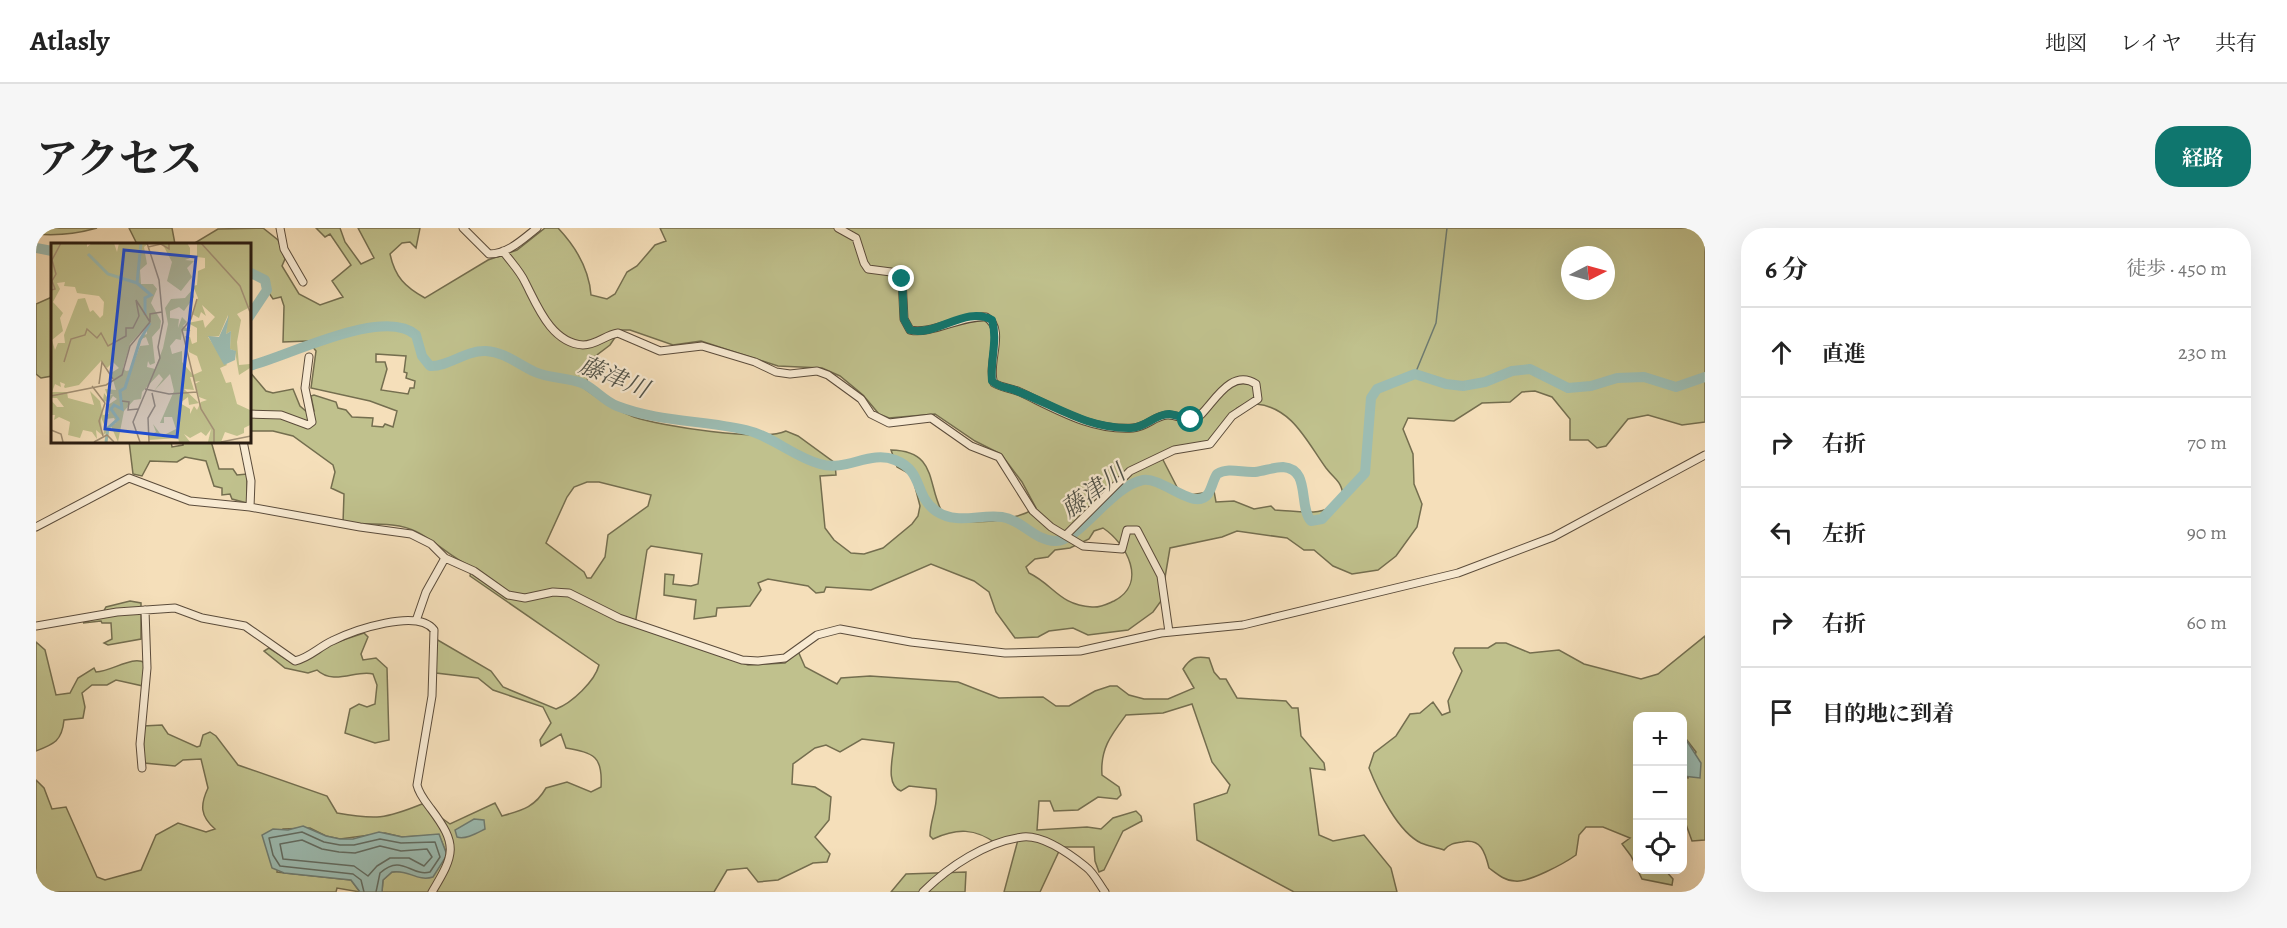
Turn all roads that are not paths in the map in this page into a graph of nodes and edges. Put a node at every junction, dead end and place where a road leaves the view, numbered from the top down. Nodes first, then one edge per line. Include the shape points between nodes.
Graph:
1 (280, 228) edge
2 (463, 228) edge
3 (537, 228) edge
4 (838, 228) edge
5 (503, 251) junction
6 (303, 282) dead end
7 (309, 357) dead end
8 (250, 414) edge
9 (243, 442) edge
10 (1705, 455) edge
11 (250, 507) junction
12 (36, 527) edge
13 (1066, 535) junction
14 (445, 558) junction
15 (145, 610) junction
16 (417, 618) junction
17 (36, 626) edge
18 (1170, 632) junction
19 (142, 768) dead end
20 (432, 892) edge
21 (923, 892) edge
22 (1105, 892) edge

1 - 6 street via 284,249
2 - 5 street via 489,254
3 - 5 street
4 - 13 street via 856,238 868,269 891,272 902,279 904,319 910,330 986,317 993,325 994,383 1070,417 1107,427 1132,428 1143,427 1168,414 1191,420 1199,417 1223,388 1245,381 1256,384 1258,399 1232,416 1210,444 1174,450 1130,471
5 - 13 street via 552,328 573,342 594,344 618,333 660,351 702,346 776,372 828,375 861,399 871,414 890,423 931,418 970,446 999,456 1033,511
7 - 8 street via 305,388 312,422
9 - 11 street via 252,487
10 - 18 street via 1553,537 1458,573 1243,625
11 - 12 street via 190,501 129,478
11 - 14 street via 403,531 431,544
13 - 18 street via 1091,549 1122,549 1127,530 1137,530 1161,576
14 - 16 street
14 - 18 street via 508,595 525,598 569,593 619,618 742,660 785,658 817,635 840,629 1005,653 1080,651
15 - 16 street via 175,608 245,626 295,661 333,640
15 - 17 street
15 - 19 street via 147,668 140,744
16 - 20 street via 434,630 432,696 418,789 452,844 447,865
21 - 22 street via 958,862 1024,837 1040,840 1088,868

